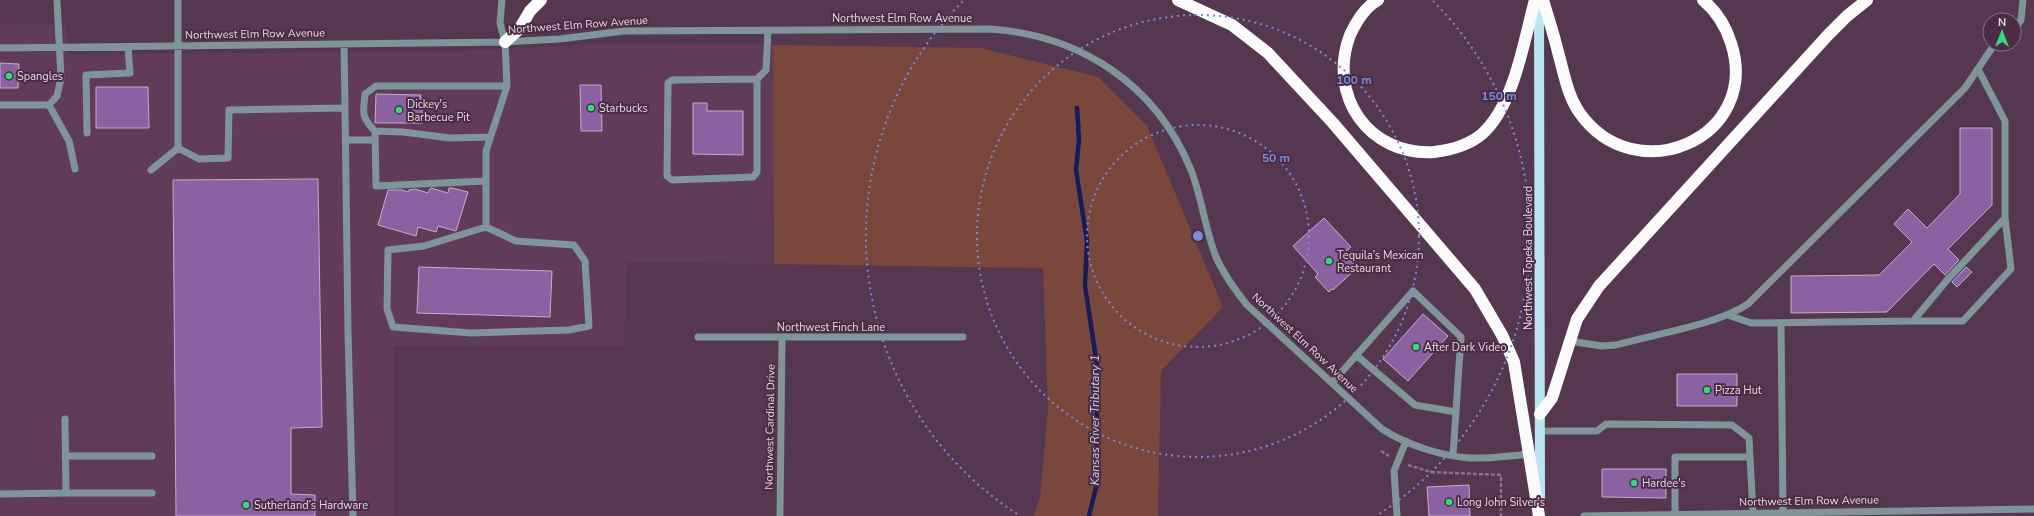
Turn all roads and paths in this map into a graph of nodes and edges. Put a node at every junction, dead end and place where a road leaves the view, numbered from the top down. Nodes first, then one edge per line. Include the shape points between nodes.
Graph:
1 (57, 0) edge
2 (178, 0) edge
3 (502, 0) edge
4 (541, 0) edge
5 (1178, 0) edge
6 (1378, 0) edge
7 (1535, 0) edge
8 (1539, 0) edge
9 (1543, 0) edge
10 (1703, 0) edge
11 (1867, 0) edge
12 (2023, 0) edge
13 (2022, 12) edge
14 (768, 30) junction
15 (505, 42) junction
16 (344, 44) junction
17 (177, 46) junction
18 (128, 47) junction
19 (0, 48) edge
20 (59, 48) junction
21 (1992, 52) edge
22 (1978, 69) junction
23 (757, 79) junction
24 (507, 86) junction
25 (0, 105) edge
26 (50, 105) junction
27 (345, 108) junction
28 (375, 132) junction
29 (87, 133) dead end
30 (490, 137) junction
31 (346, 140) junction
32 (375, 140) junction
33 (178, 148) junction
34 (75, 169) dead end
35 (151, 170) dead end
36 (486, 181) junction
37 (2004, 218) junction
38 (486, 227) junction
39 (1728, 315) junction
40 (1913, 321) junction
41 (1781, 323) junction
42 (963, 337) dead end
43 (698, 338) dead end
44 (782, 338) junction
45 (1569, 341) junction
46 (1356, 355) junction
47 (1332, 383) junction
48 (1456, 412) junction
49 (1540, 414) junction
50 (65, 419) dead end
51 (1540, 431) junction
52 (1406, 442) junction
53 (1381, 451) dead end
54 (1535, 454) junction
55 (1453, 455) junction
56 (65, 456) junction
57 (152, 456) dead end
58 (1750, 457) junction
59 (1398, 461) junction
60 (66, 493) junction
61 (152, 493) dead end
62 (0, 494) edge
63 (2034, 509) edge
64 (1783, 513) junction
65 (1968, 513) edge
66 (1675, 514) junction
67 (1753, 514) junction
68 (1822, 514) edge
69 (1879, 514) edge
70 (352, 516) edge
71 (780, 516) edge
72 (1397, 516) edge
73 (1501, 516) edge
74 (1540, 516) edge
75 (1584, 516) edge
76 (1652, 516) edge

1 - 20 street
2 - 17 street
3 - 15 street via 500,23
4 - 15 highway via 530,10 520,28
5 - 54 highway via 1232,25 1268,53 1333,123 1475,289 1502,335 1514,362
6 - 7 highway via 1372,3 1356,22 1346,47 1345,81 1349,98 1360,120 1382,140 1409,150 1424,152 1445,151 1466,144 1482,134 1500,111 1511,88
8 - 49 main road, Northwest Topeka Boulevard
9 - 10 highway via 1567,86 1580,112 1600,134 1624,147 1643,152 1662,152 1691,143 1707,132 1721,118 1733,91 1737,66 1728,34 1718,17
11 - 45 highway via 1828,35 1607,276 1577,319
12 - 13 street
14 - 15 street, Northwest Elm Row Avenue via 624,31 560,39
14 - 23 street via 766,70
14 - 47 street, Northwest Elm Row Avenue via 1008,30 1063,43 1106,65 1144,96 1179,145 1196,186 1216,257 1237,294
15 - 16 street, Northwest Elm Row Avenue
15 - 24 street
16 - 17 street, Northwest Elm Row Avenue
16 - 27 street
17 - 18 street, Northwest Elm Row Avenue
17 - 33 street
18 - 20 street, Northwest Elm Row Avenue
18 - 29 street via 130,73 86,75
19 - 20 street, Northwest Elm Row Avenue
20 - 26 street via 61,78 57,96
21 - 22 street
22 - 37 street via 2005,121
22 - 39 street via 1965,88 1748,304
23 - 23 street via 757,172 753,177 672,180 667,176 668,83 672,80
24 - 28 street via 376,86 365,94 363,114
24 - 30 street
25 - 26 street
26 - 34 street via 69,141
27 - 31 street
27 - 33 street via 229,110 228,158 199,159
28 - 30 street via 403,132 450,138
28 - 32 street
30 - 36 street via 486,151
31 - 32 street
31 - 70 street
32 - 36 street via 376,186
33 - 35 street
36 - 38 street
37 - 40 street
37 - 40 street via 2011,269 1963,321
38 - 38 street via 516,241 574,244 584,260 589,326 569,330 470,333 393,327 387,309 388,250 424,246
39 - 41 street via 1751,323
39 - 45 street via 1616,345 1602,346
40 - 41 street
41 - 64 street
42 - 44 street, Northwest Finch Lane
43 - 44 street, Northwest Finch Lane
44 - 71 street, Northwest Cardinal Drive
45 - 49 highway via 1554,393
46 - 47 street
46 - 48 street via 1415,405
46 - 48 street via 1412,291 1461,338
47 - 52 street, Northwest Elm Row Avenue via 1382,429
48 - 55 street
49 - 51 main road, Northwest Topeka Boulevard
50 - 56 street
51 - 54 main road, Northwest Topeka Boulevard
51 - 58 street via 1597,431 1606,424 1732,425 1749,438
52 - 55 street, Northwest Elm Row Avenue
52 - 59 street
53 - 59 path
54 - 55 street, Northwest Elm Row Avenue via 1471,458
54 - 74 highway
56 - 57 street
56 - 60 street
58 - 66 street via 1675,457
58 - 67 street
59 - 72 street via 1394,471
59 - 73 path via 1431,472 1501,475
60 - 61 street
60 - 62 street
63 - 65 street, Northwest Elm Row Avenue
64 - 67 street, Northwest Elm Row Avenue
64 - 68 street, Northwest Elm Row Avenue
65 - 69 street, Northwest Elm Row Avenue
66 - 67 street, Northwest Elm Row Avenue
66 - 76 street, Northwest Elm Row Avenue
68 - 69 street, Northwest Elm Row Avenue
75 - 76 street, Northwest Elm Row Avenue

